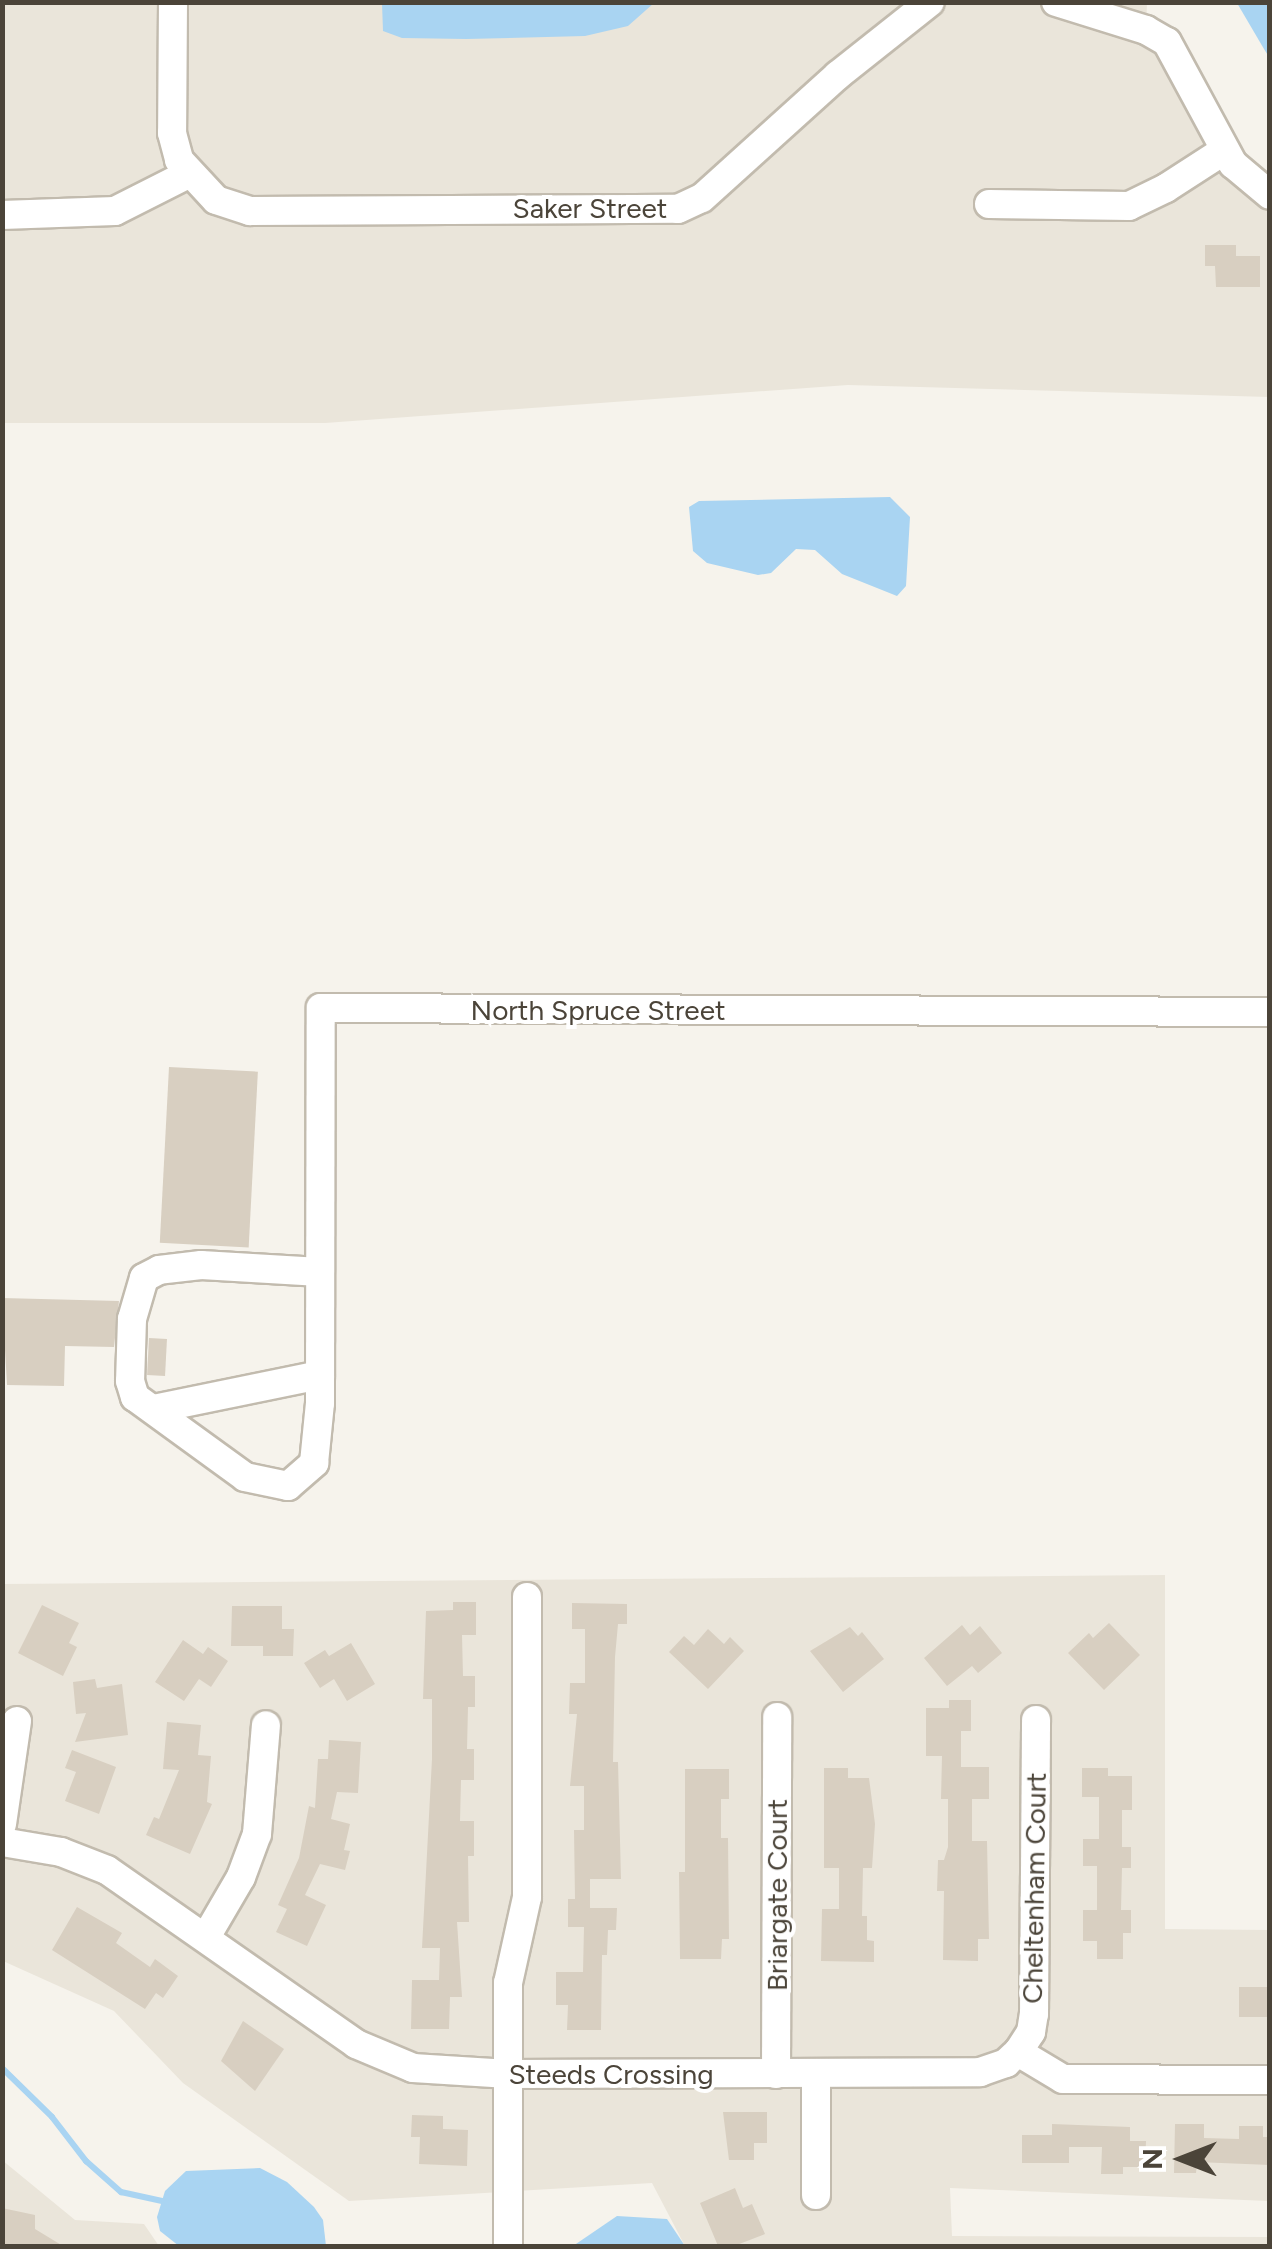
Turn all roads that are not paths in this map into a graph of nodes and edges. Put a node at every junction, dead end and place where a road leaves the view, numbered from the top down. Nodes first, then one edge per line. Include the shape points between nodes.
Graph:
1 (172, 2) edge
2 (930, 2) edge
3 (1056, 2) edge
4 (1225, 150) junction
5 (188, 174) junction
6 (1270, 195) edge
7 (988, 204) dead end
8 (2, 215) edge
9 (1270, 1012) edge
10 (320, 1272) junction
11 (320, 1389) junction
12 (154, 1408) junction
13 (526, 1597) dead end
14 (777, 1717) dead end
15 (1036, 1720) dead end
16 (17, 1721) dead end
17 (266, 1725) dead end
18 (2, 1824) edge
19 (2, 1842) edge
20 (206, 1937) junction
21 (1018, 2052) junction
22 (509, 2074) junction
23 (776, 2074) junction
24 (816, 2074) junction
25 (1270, 2080) edge
26 (816, 2194) dead end
27 (508, 2246) edge

1 - 5 street via 172,133
2 - 5 street, Saker Street via 702,198 678,208 250,210 216,200
3 - 4 street via 1166,42
4 - 6 street
4 - 7 street via 1129,206
5 - 8 street via 115,210
9 - 10 street, North Spruce Street via 322,1008
10 - 11 street, North Spruce Street
10 - 12 street via 201,1265 144,1278 132,1319 130,1380 135,1397
11 - 12 street
11 - 12 street, North Spruce Street via 314,1464 288,1486 245,1477
13 - 22 street via 527,1897 510,1962
14 - 23 street, Briargate Court
15 - 21 street, Cheltenham Court via 1035,1992 1030,2032
16 - 18 street
17 - 20 street via 257,1834
19 - 20 street, Steeds Crossing via 61,1852 107,1870
20 - 22 street, Steeds Crossing via 375,2055 429,2070
21 - 24 street, Steeds Crossing via 980,2072
21 - 25 street via 1064,2079
22 - 23 street, Steeds Crossing
22 - 27 street
23 - 24 street, Steeds Crossing
24 - 26 street

